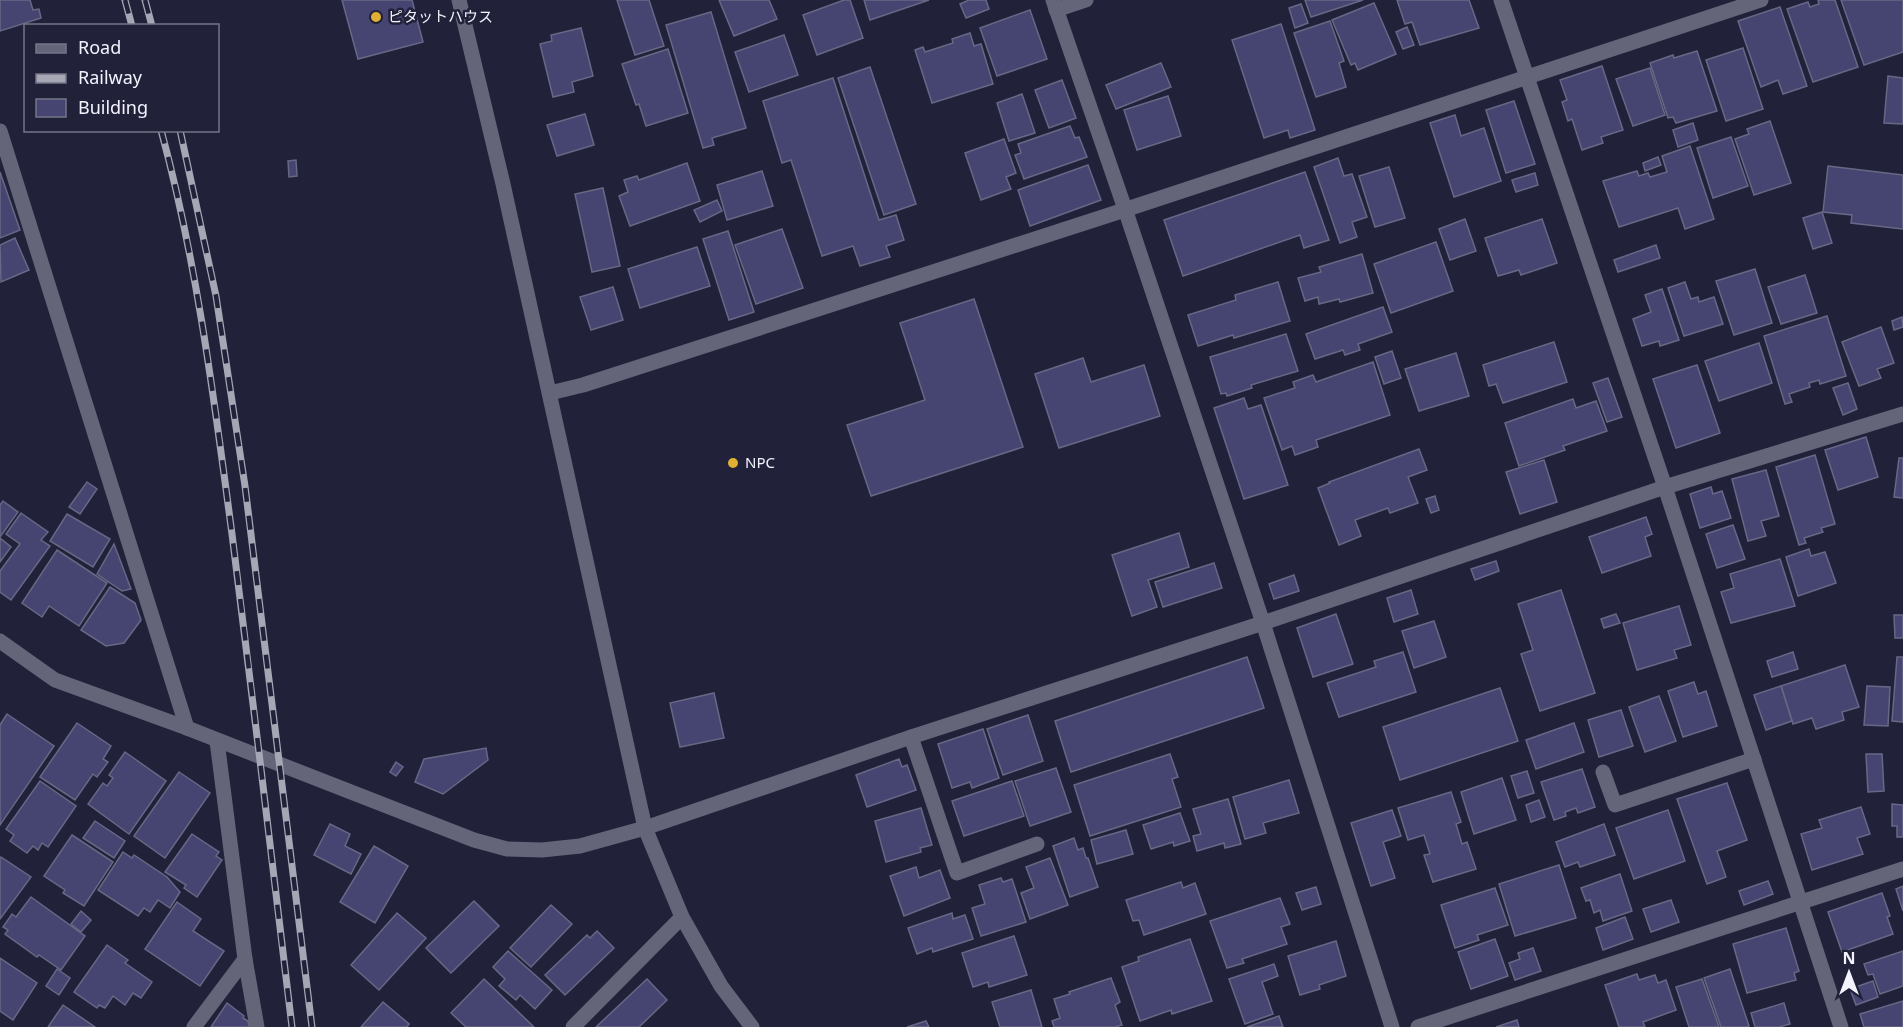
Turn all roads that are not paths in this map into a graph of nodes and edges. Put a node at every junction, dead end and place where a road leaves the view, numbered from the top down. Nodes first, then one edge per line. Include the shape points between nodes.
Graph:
1 (459, 0) edge
2 (1086, 0) edge
3 (1501, 0) edge
4 (1761, 0) edge
5 (1054, 5) edge
6 (1526, 77) junction
7 (0, 131) edge
8 (1125, 209) junction
9 (550, 393) junction
10 (1903, 414) edge
11 (1665, 487) junction
12 (1263, 623) junction
13 (0, 641) edge
14 (187, 728) junction
15 (910, 737) junction
16 (217, 741) junction
17 (1754, 759) junction
18 (1603, 772) dead end
19 (645, 828) junction
20 (1037, 844) dead end
21 (1903, 869) edge
22 (1800, 903) junction
23 (682, 917) junction
24 (245, 959) junction
25 (194, 1027) edge
26 (257, 1027) edge
27 (573, 1027) edge
28 (753, 1027) edge
29 (1392, 1027) edge
30 (1418, 1027) edge
31 (1841, 1027) edge

1 - 9 street
2 - 5 street
3 - 6 street
4 - 6 street
5 - 8 street
6 - 8 street
6 - 11 street
7 - 14 street
8 - 9 street
8 - 12 street
9 - 19 street
10 - 11 street
11 - 12 street
11 - 17 street
12 - 15 street
12 - 29 street
13 - 14 street via 56,680
14 - 16 street
15 - 19 street
15 - 20 street via 957,873
16 - 19 street via 474,840 507,849 580,846
16 - 24 street
17 - 18 street via 1615,805
17 - 22 street
19 - 23 street
21 - 22 street
22 - 30 street
22 - 31 street
23 - 27 street
23 - 28 street via 721,986
24 - 25 street
24 - 26 street

